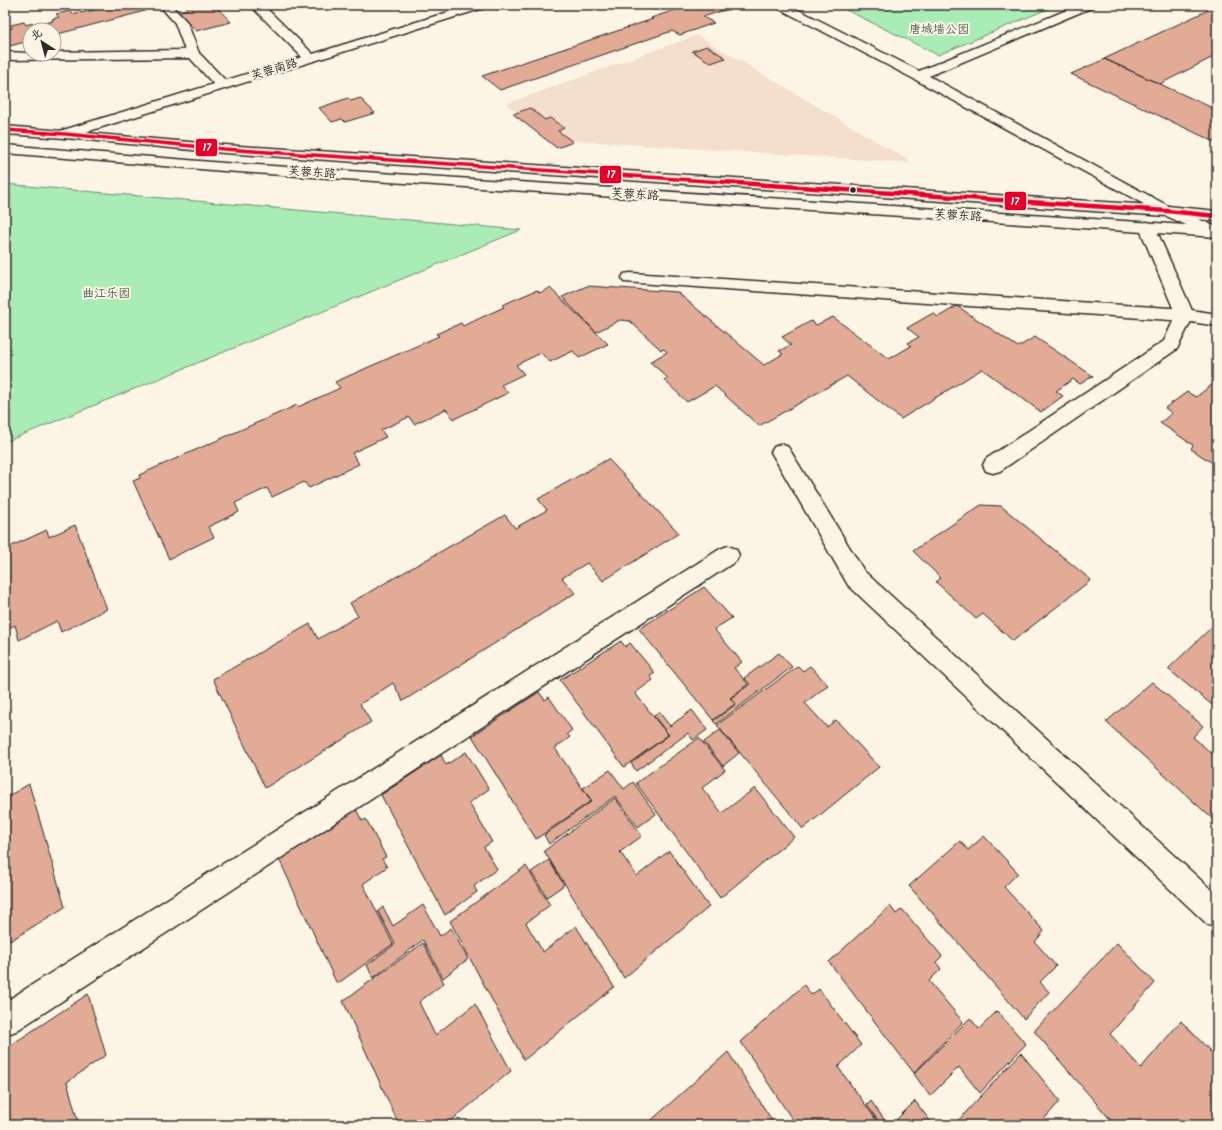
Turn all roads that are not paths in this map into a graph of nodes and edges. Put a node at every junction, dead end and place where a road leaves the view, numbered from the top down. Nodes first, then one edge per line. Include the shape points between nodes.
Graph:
1 (165, 5) edge
2 (256, 5) edge
3 (483, 5) edge
4 (780, 5) edge
5 (1088, 5) edge
6 (193, 54) junction
7 (5, 56) edge
8 (310, 58) junction
9 (919, 76) junction
10 (222, 85) junction
11 (5, 130) edge
12 (65, 134) junction
13 (5, 148) edge
14 (31, 150) junction
15 (5, 158) edge
16 (1167, 211) junction
17 (1217, 216) edge
18 (1147, 227) junction
19 (1215, 232) edge
20 (630, 278) dead end
21 (1185, 315) junction
22 (1217, 320) edge
23 (781, 452) dead end
24 (993, 465) dead end
25 (728, 555) dead end
26 (1217, 914) edge
27 (5, 1020) edge

1 - 6 street via 181,22
2 - 8 street
3 - 8 street, 芙蓉南路
4 - 9 street
5 - 9 street
6 - 7 street
6 - 10 street
8 - 10 street, 芙蓉南路
9 - 16 street
10 - 12 street, 芙蓉南路
11 - 12 street, 芙蓉东路
12 - 13 street, 芙蓉南路
12 - 14 street, 芙蓉南路
12 - 16 street, 芙蓉东路 via 224,149
13 - 14 street, 芙蓉东路
14 - 15 street, 芙蓉南路
14 - 18 street, 芙蓉东路 via 240,168
16 - 17 street, 芙蓉东路
16 - 19 street
18 - 19 street, 芙蓉东路
18 - 21 street
20 - 21 street
21 - 22 street
21 - 24 street via 1171,345
23 - 26 street via 856,578
25 - 27 street

